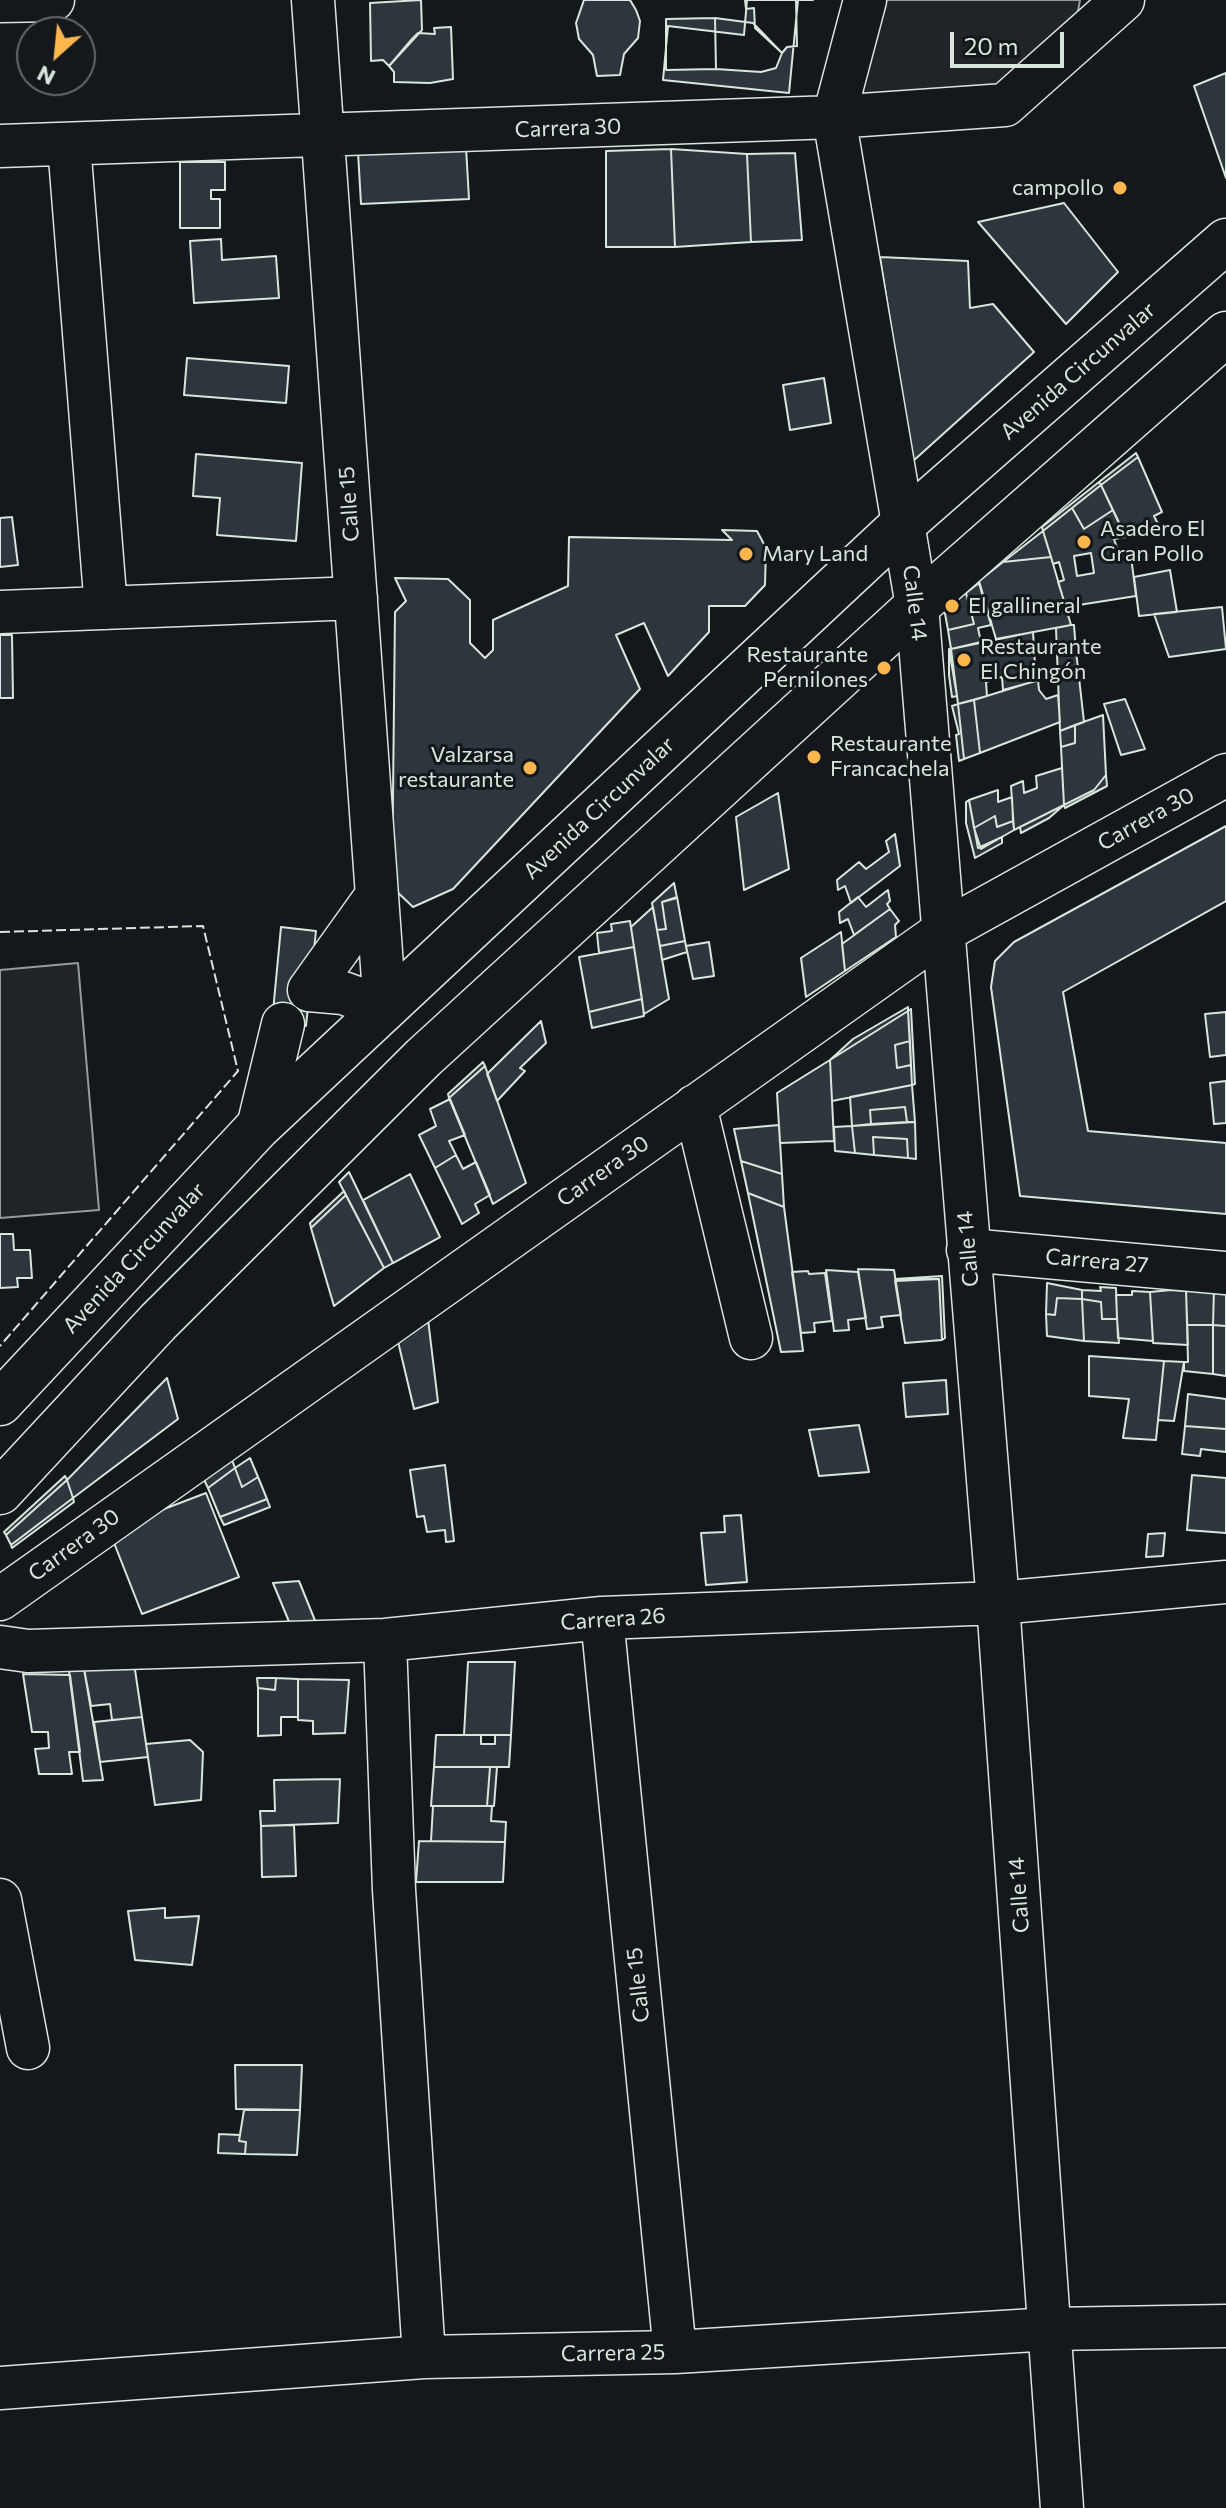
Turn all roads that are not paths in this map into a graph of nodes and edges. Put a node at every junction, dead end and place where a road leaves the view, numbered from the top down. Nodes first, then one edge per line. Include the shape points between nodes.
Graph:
1 (53, 0) edge
2 (313, 0) edge
3 (865, 0) edge
4 (0, 1) edge
5 (1112, 6) edge
6 (834, 117) junction
7 (322, 137) junction
8 (69, 145) junction
9 (0, 146) edge
10 (1226, 241) edge
11 (1226, 334) edge
12 (902, 525) junction
13 (356, 598) junction
14 (917, 606) junction
15 (106, 608) junction
16 (0, 612) edge
17 (1226, 775) edge
18 (377, 895) junction
19 (942, 932) junction
20 (385, 1008) junction
21 (283, 1024) dead end
22 (695, 1106) junction
23 (258, 1127) junction
24 (968, 1250) junction
25 (1226, 1273) edge
26 (113, 1279) junction
27 (158, 1322) junction
28 (751, 1338) dead end
29 (0, 1403) edge
30 (0, 1492) edge
31 (1226, 1582) edge
32 (0, 1599) edge
33 (998, 1603) junction
34 (602, 1618) junction
35 (385, 1640) junction
36 (0, 1647) edge
37 (0, 1900) edge
38 (28, 2048) dead end
39 (1226, 2326) edge
40 (1051, 2329) junction
41 (675, 2352) junction
42 (424, 2357) junction
43 (0, 2388) edge
44 (1062, 2508) edge

1 - 4 street
2 - 7 street, Calle 15
3 - 6 street, Calle 14
5 - 6 street, Carrera 30 via 1005,105
6 - 7 street, Carrera 30
6 - 12 street, Calle 14
7 - 8 street, Carrera 30
7 - 13 street, Calle 15
8 - 9 street, Carrera 30
8 - 15 street
10 - 12 highway, Avenida Circunvalar
11 - 14 highway
12 - 14 street, Calle 14
12 - 20 highway, Avenida Circunvalar
13 - 15 street
13 - 18 street, Calle 15
14 - 19 street, Calle 14
14 - 27 highway via 423,1058
15 - 16 street
17 - 19 street, Carrera 30
18 - 20 street, Calle 15
18 - 20 street via 309,990 343,993
19 - 22 street, Carrera 30
19 - 24 street, Calle 14
20 - 23 highway, Avenida Circunvalar
21 - 23 street
22 - 28 street
22 - 32 street, Carrera 30
23 - 26 highway, Avenida Circunvalar
24 - 25 street, Carrera 27
24 - 33 street, Calle 14
26 - 27 highway
26 - 29 highway, Avenida Circunvalar
27 - 30 highway
31 - 33 street, Carrera 26
33 - 34 street, Carrera 26
33 - 40 street, Calle 14
34 - 35 street, Carrera 26
34 - 41 street, Calle 15
35 - 36 street, Carrera 26 via 28,1651
35 - 42 street via 394,1890
37 - 38 street
39 - 40 street, Carrera 25
40 - 41 street, Carrera 25
40 - 44 street, Calle 14
41 - 42 street, Carrera 25
42 - 43 street, Carrera 25

